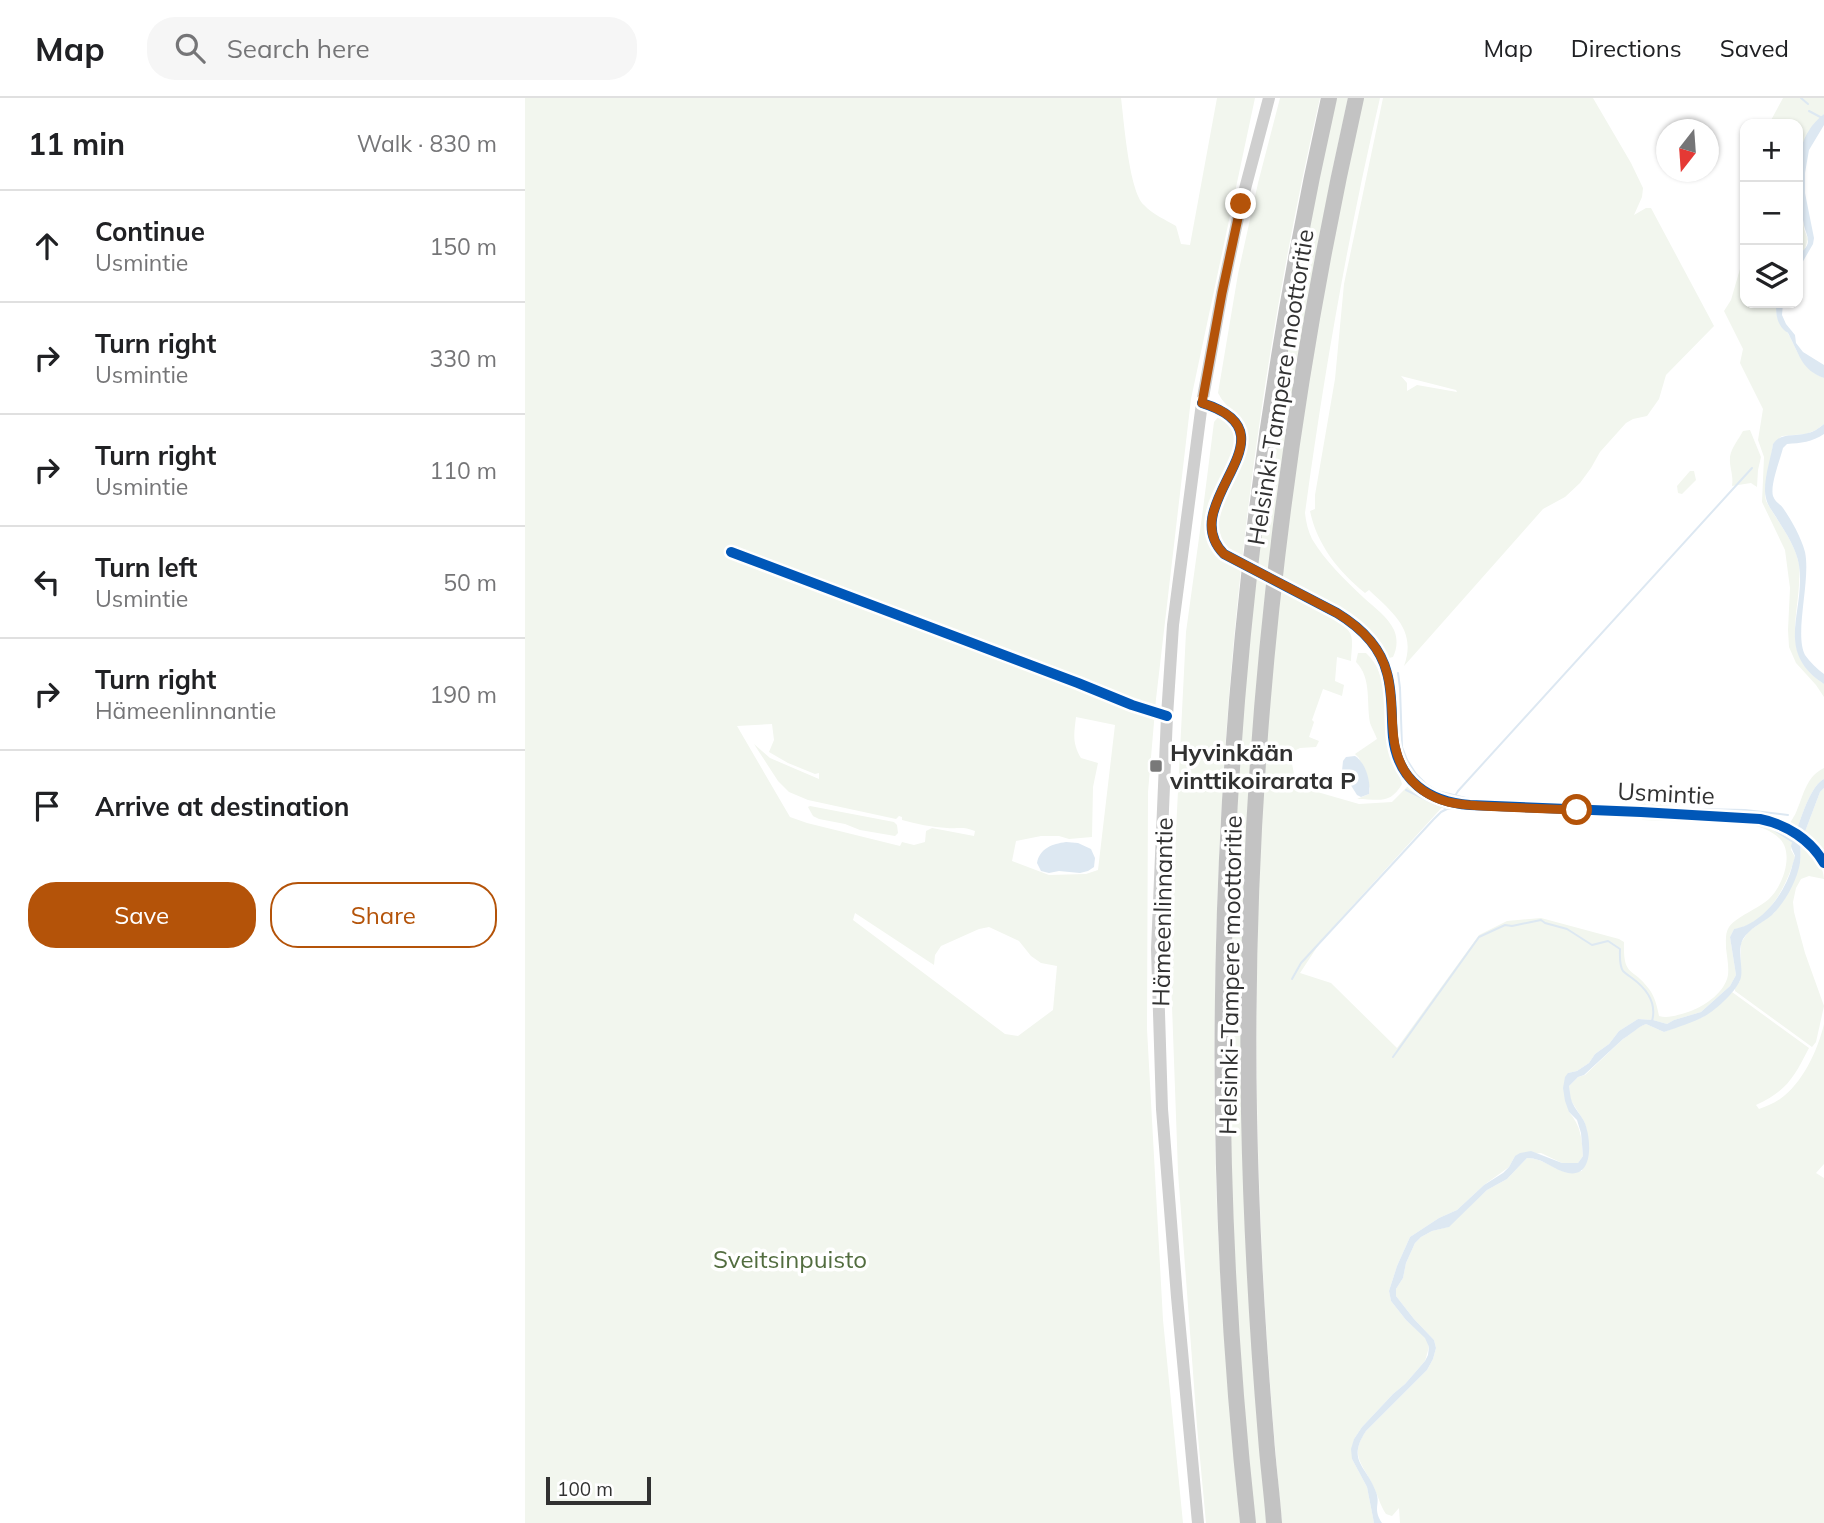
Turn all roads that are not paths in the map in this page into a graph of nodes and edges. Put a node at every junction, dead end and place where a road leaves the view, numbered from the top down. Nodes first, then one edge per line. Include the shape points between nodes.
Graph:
1 (1269, 98) edge
2 (1329, 98) edge
3 (1356, 98) edge
4 (1202, 403) junction
5 (731, 552) dead end
6 (1167, 716) junction
7 (1824, 863) edge
8 (1198, 1523) edge
9 (1248, 1523) edge
10 (1274, 1523) edge

1 - 4 main road, Hämeenlinnantie via 1241,204
2 - 9 highway, Helsinki-Tampere moottoritie via 1265,441 1237,696 1227,840 1224,1133 1229,1279
3 - 10 highway, Helsinki-Tampere moottoritie via 1313,303 1294,428 1267,640 1258,766 1249,1109 1257,1315
4 - 6 main road, Hämeenlinnantie via 1173,625
4 - 7 street, Usmintie, bridge via 1232,417 1240,430 1240,453 1212,518 1212,534 1219,549 1350,621 1373,643 1389,682 1398,760 1428,794 1470,805 1772,821 1810,844
5 - 6 street
6 - 8 main road, Hämeenlinnantie via 1157,949 1162,1109

